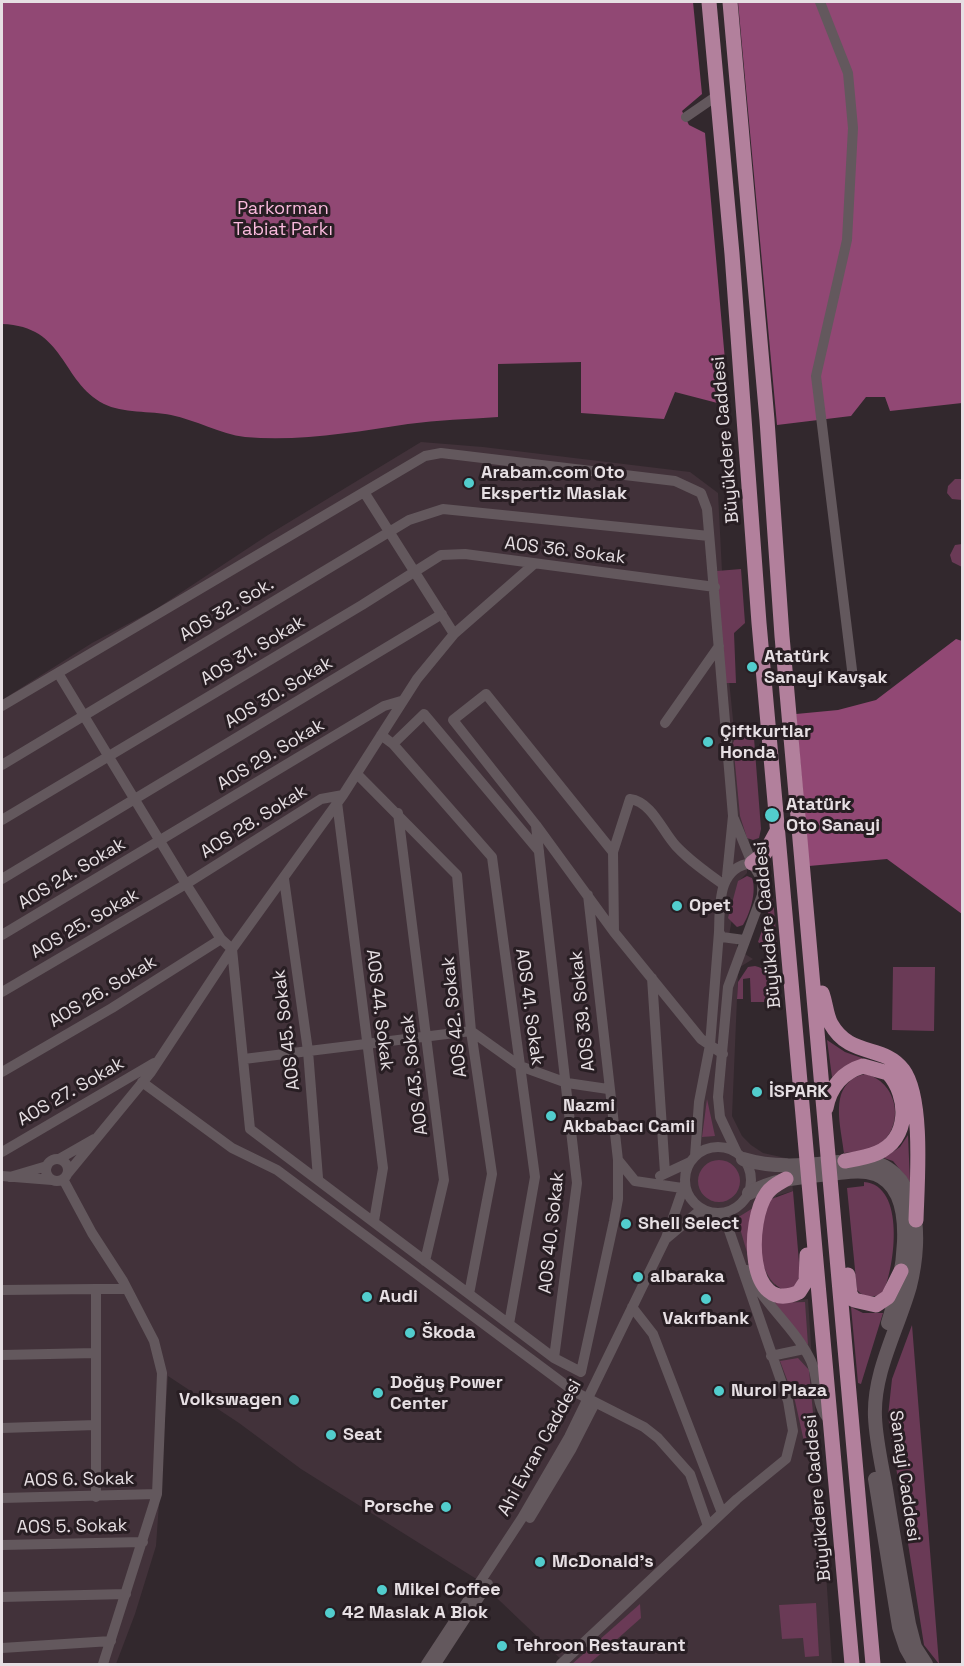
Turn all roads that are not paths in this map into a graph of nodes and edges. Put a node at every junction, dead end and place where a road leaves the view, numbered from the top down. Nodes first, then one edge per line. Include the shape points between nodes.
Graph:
1 (709, 2) edge
2 (730, 2) edge
3 (819, 2) edge
4 (718, 95) junction
5 (686, 117) dead end
6 (749, 476) junction
7 (364, 492) junction
8 (389, 532) junction
9 (709, 536) junction
10 (534, 564) junction
11 (777, 564) junction
12 (415, 573) junction
13 (715, 586) junction
14 (441, 614) junction
15 (454, 634) junction
16 (719, 646) junction
17 (58, 673) junction
18 (853, 678) dead end
19 (401, 700) junction
20 (2, 706) edge
21 (82, 716) junction
22 (665, 723) dead end
23 (381, 735) junction
24 (393, 744) junction
25 (108, 756) junction
26 (2, 765) edge
27 (357, 774) junction
28 (340, 799) junction
29 (134, 800) junction
30 (398, 813) junction
31 (733, 816) junction
32 (2, 820) edge
33 (536, 825) junction
34 (778, 828) junction
35 (160, 842) junction
36 (539, 851) junction
37 (613, 852) junction
38 (752, 863) junction
39 (2, 879) edge
40 (284, 879) junction
41 (725, 880) junction
42 (186, 884) junction
43 (588, 895) junction
44 (615, 932) junction
45 (719, 932) junction
46 (2, 936) edge
47 (221, 939) junction
48 (744, 940) junction
49 (232, 949) junction
50 (813, 973) junction
51 (652, 978) junction
52 (2, 992) edge
53 (471, 1031) junction
54 (427, 1037) junction
55 (366, 1044) junction
56 (710, 1045) junction
57 (308, 1051) junction
58 (723, 1054) junction
59 (244, 1059) junction
60 (158, 1061) junction
61 (520, 1066) junction
62 (2, 1072) edge
63 (142, 1082) junction
64 (567, 1083) junction
65 (608, 1089) junction
66 (825, 1123) junction
67 (94, 1139) junction
68 (2, 1152) edge
69 (740, 1156) junction
70 (59, 1159) junction
71 (692, 1159) junction
72 (618, 1160) junction
73 (845, 1161) junction
74 (47, 1166) junction
75 (665, 1173) junction
76 (6, 1176) edge
77 (61, 1177) junction
78 (318, 1178) junction
79 (786, 1179) junction
80 (635, 1181) junction
81 (650, 1182) junction
82 (683, 1186) junction
83 (749, 1193) junction
84 (618, 1199) junction
85 (705, 1211) junction
86 (723, 1213) junction
87 (813, 1220) junction
88 (916, 1220) junction
89 (374, 1221) junction
90 (666, 1238) junction
91 (835, 1242) junction
92 (738, 1251) junction
93 (425, 1261) junction
94 (901, 1271) junction
95 (127, 1288) junction
96 (96, 1289) junction
97 (2, 1290) edge
98 (469, 1294) junction
99 (632, 1306) junction
100 (509, 1324) junction
101 (804, 1349) junction
102 (96, 1353) junction
103 (2, 1355) edge
104 (771, 1356) junction
105 (554, 1358) junction
106 (590, 1400) junction
107 (831, 1423) junction
108 (96, 1425) junction
109 (2, 1428) edge
110 (157, 1494) junction
111 (96, 1497) junction
112 (2, 1498) edge
113 (722, 1513) junction
114 (708, 1526) junction
115 (143, 1542) junction
116 (2, 1545) edge
117 (126, 1594) junction
118 (2, 1597) edge
119 (111, 1641) junction
120 (2, 1648) edge
121 (103, 1665) edge
122 (426, 1665) edge
123 (436, 1665) edge
124 (561, 1665) edge
125 (852, 1665) edge
126 (873, 1665) edge
127 (915, 1665) edge
128 (926, 1665) edge

1 - 4 main road, Büyükdere Caddesi
2 - 11 main road
3 - 18 street via 848,73 853,128 847,240 816,376
4 - 5 street
4 - 6 main road, Büyükdere Caddesi
6 - 11 main road via 761,485 766,533
6 - 34 main road, Büyükdere Caddesi
7 - 8 street
7 - 9 street via 425,456 441,453 675,481 701,492 707,508
7 - 17 street
8 - 9 street, AOS 32. Sok. via 409,520 443,509
8 - 12 street
8 - 21 street, AOS 32. Sok.
9 - 13 street
10 - 12 street, AOS 36. Sokak via 452,554 441,555
10 - 13 street, AOS 36. Sokak
10 - 15 street
11 - 50 main road
12 - 14 street
12 - 25 street, AOS 31. Sokak
13 - 16 street
14 - 15 street
14 - 29 street, AOS 30. Sokak
15 - 19 street
16 - 22 street
16 - 31 street
17 - 20 street
17 - 21 street
19 - 23 street
19 - 35 street, AOS 29. Sokak via 384,706
21 - 25 street
21 - 26 street, AOS 32. Sok.
23 - 24 street, AOS 41. Sokak
23 - 27 street
24 - 36 street via 424,714
24 - 61 street, AOS 41. Sokak via 492,857
25 - 29 street
25 - 32 street, AOS 31. Sokak
27 - 28 street
27 - 30 street, AOS 42. Sokak
28 - 40 street
28 - 42 street, AOS 28. Sokak via 321,799
28 - 55 street, AOS 44. Sokak
29 - 35 street
29 - 39 street, AOS 30. Sokak
30 - 53 street, AOS 42. Sokak via 457,875
30 - 54 street, AOS 43. Sokak
31 - 38 street
31 - 41 street
33 - 36 street, AOS 40. Sokak
33 - 37 street via 453,720 486,694
33 - 43 street
34 - 38 main road via 765,853
34 - 87 main road, Büyükdere Caddesi
35 - 42 street
35 - 46 street, AOS 24. Sokak
36 - 64 street, AOS 40. Sokak
37 - 41 street via 630,799 638,800 675,845 702,870
37 - 44 street
38 - 41 street via 738,867
38 - 48 street via 762,880 762,895
40 - 49 street
40 - 57 street, AOS 45. Sokak
41 - 45 street
42 - 47 street
42 - 52 street, AOS 25. Sokak
43 - 44 street
43 - 65 street, AOS 39. Sokak
44 - 51 street
45 - 48 street via 722,937
45 - 56 street
47 - 49 street
47 - 62 street, AOS 26. Sokak
48 - 58 street via 728,987
49 - 59 street
49 - 60 street
50 - 66 main road
50 - 88 main road via 837,1033 855,1047 895,1063 910,1083 915,1108
51 - 56 street
51 - 75 street
53 - 54 street
53 - 61 street
53 - 98 street, AOS 42. Sokak via 492,1174
54 - 55 street
54 - 93 street, AOS 43. Sokak via 444,1180
55 - 57 street
55 - 89 street, AOS 44. Sokak via 383,1168
56 - 58 street
56 - 71 street
57 - 59 street
57 - 78 street, AOS 45. Sokak
58 - 69 street via 720,1118
59 - 78 street via 250,1129
60 - 63 street
60 - 68 street, AOS 27. Sokak
61 - 64 street
61 - 100 street, AOS 41. Sokak via 535,1177
63 - 67 street
63 - 106 street via 232,1148 277,1170
64 - 65 street
64 - 105 street, AOS 40. Sokak via 577,1183
65 - 72 street, AOS 39. Sokak
66 - 73 main road via 831,1092 840,1078 854,1069 874,1067 894,1079 903,1100 903,1120 897,1136 878,1153
66 - 91 main road
67 - 70 street
67 - 77 street
69 - 71 street via 720,1147 702,1151
69 - 73 street via 772,1166 792,1167
69 - 83 street via 751,1175
70 - 74 street via 51,1160
70 - 77 street via 66,1163
71 - 75 street
71 - 82 street
72 - 80 street
72 - 84 street, AOS 39. Sokak
73 - 88 street via 874,1162 895,1172 910,1196
74 - 76 street
74 - 77 street via 47,1174
75 - 81 street
76 - 77 street via 20,1180
77 - 95 street
78 - 89 street
79 - 83 street
79 - 87 main road via 768,1191 755,1222 754,1256 761,1280 772,1294 792,1296 803,1288
79 - 94 street, Sanayi Caddesi via 855,1172 877,1175 887,1181 897,1196 903,1223
80 - 81 street
80 - 84 street
81 - 82 street
82 - 85 street via 691,1200
82 - 90 street, Ahi Evran Caddesi
83 - 86 street via 738,1206
84 - 105 street, AOS 39. Sokak via 581,1372
85 - 86 street
85 - 90 street, Ahi Evran Caddesi via 698,1212
86 - 92 street
87 - 107 main road, Büyükdere Caddesi
88 - 128 street, Sanayi Caddesi via 912,1275 881,1373 875,1419 909,1624 915,1647
89 - 93 street
90 - 99 street, Ahi Evran Caddesi
91 - 94 main road via 846,1264 850,1294 861,1304 883,1303
91 - 126 main road
92 - 101 street via 763,1299
92 - 104 street
93 - 98 street
94 - 127 street, Sanayi Caddesi via 868,1383 866,1412 896,1613
95 - 96 street
95 - 110 street via 154,1341 162,1373
96 - 97 street
96 - 102 street
98 - 100 street
99 - 106 street, Ahi Evran Caddesi
99 - 113 street via 653,1334
100 - 105 street
101 - 104 street
101 - 107 street via 816,1372 821,1408
102 - 103 street
102 - 108 street
104 - 113 street via 788,1401 793,1431 790,1449 786,1459
106 - 114 street via 644,1427 684,1466
106 - 122 street, Ahi Evran Caddesi via 522,1518
106 - 123 street, Ahi Evran Caddesi via 551,1486
107 - 125 main road, Büyükdere Caddesi
108 - 109 street
108 - 111 street
110 - 111 street, AOS 6. Sokak
110 - 115 street
111 - 112 street, AOS 6. Sokak
113 - 114 street
114 - 124 street
115 - 116 street, AOS 5. Sokak
115 - 117 street
117 - 118 street
117 - 119 street
119 - 120 street
119 - 121 street

